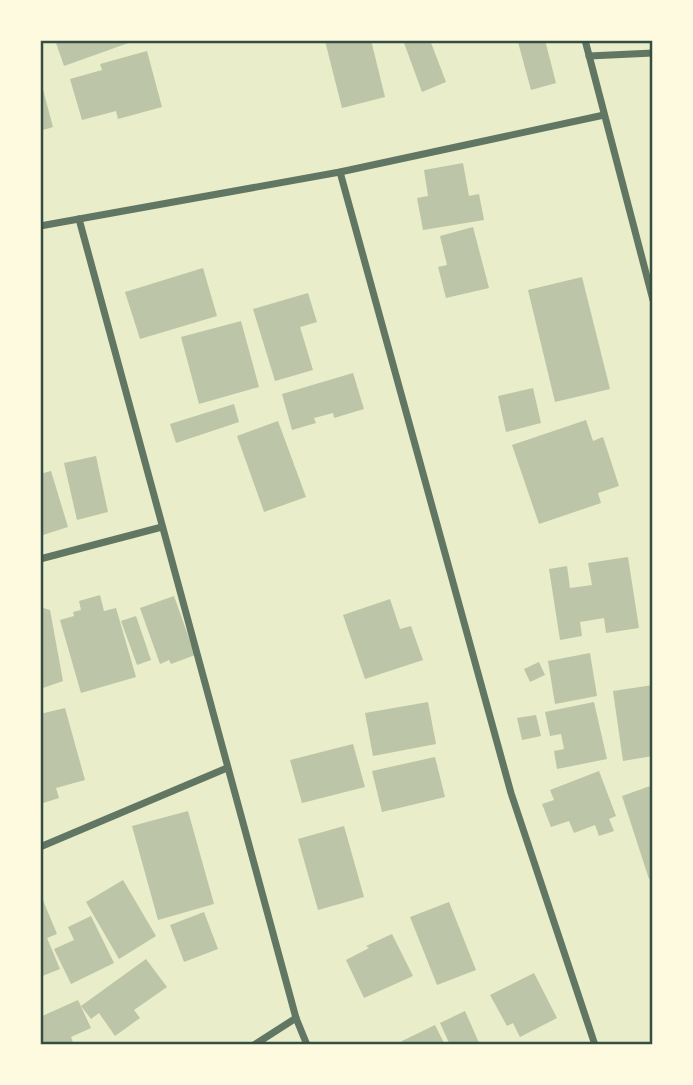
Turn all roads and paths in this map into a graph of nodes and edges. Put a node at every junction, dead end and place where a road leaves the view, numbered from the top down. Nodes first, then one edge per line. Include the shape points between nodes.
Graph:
1 (585, 40) edge
2 (653, 53) edge
3 (589, 56) junction
4 (604, 115) junction
5 (340, 172) junction
6 (79, 219) junction
7 (40, 226) edge
8 (653, 300) edge
9 (162, 527) junction
10 (40, 559) edge
11 (227, 768) junction
12 (40, 847) edge
13 (296, 1018) junction
14 (254, 1045) edge
15 (307, 1045) edge
16 (595, 1045) edge

1 - 3 street
2 - 3 street
3 - 4 street
4 - 5 street
4 - 8 street
5 - 6 street
5 - 16 street via 511,793
6 - 7 street
6 - 9 street
9 - 10 street
9 - 11 street
11 - 12 street
11 - 13 street
13 - 14 street
13 - 15 street

